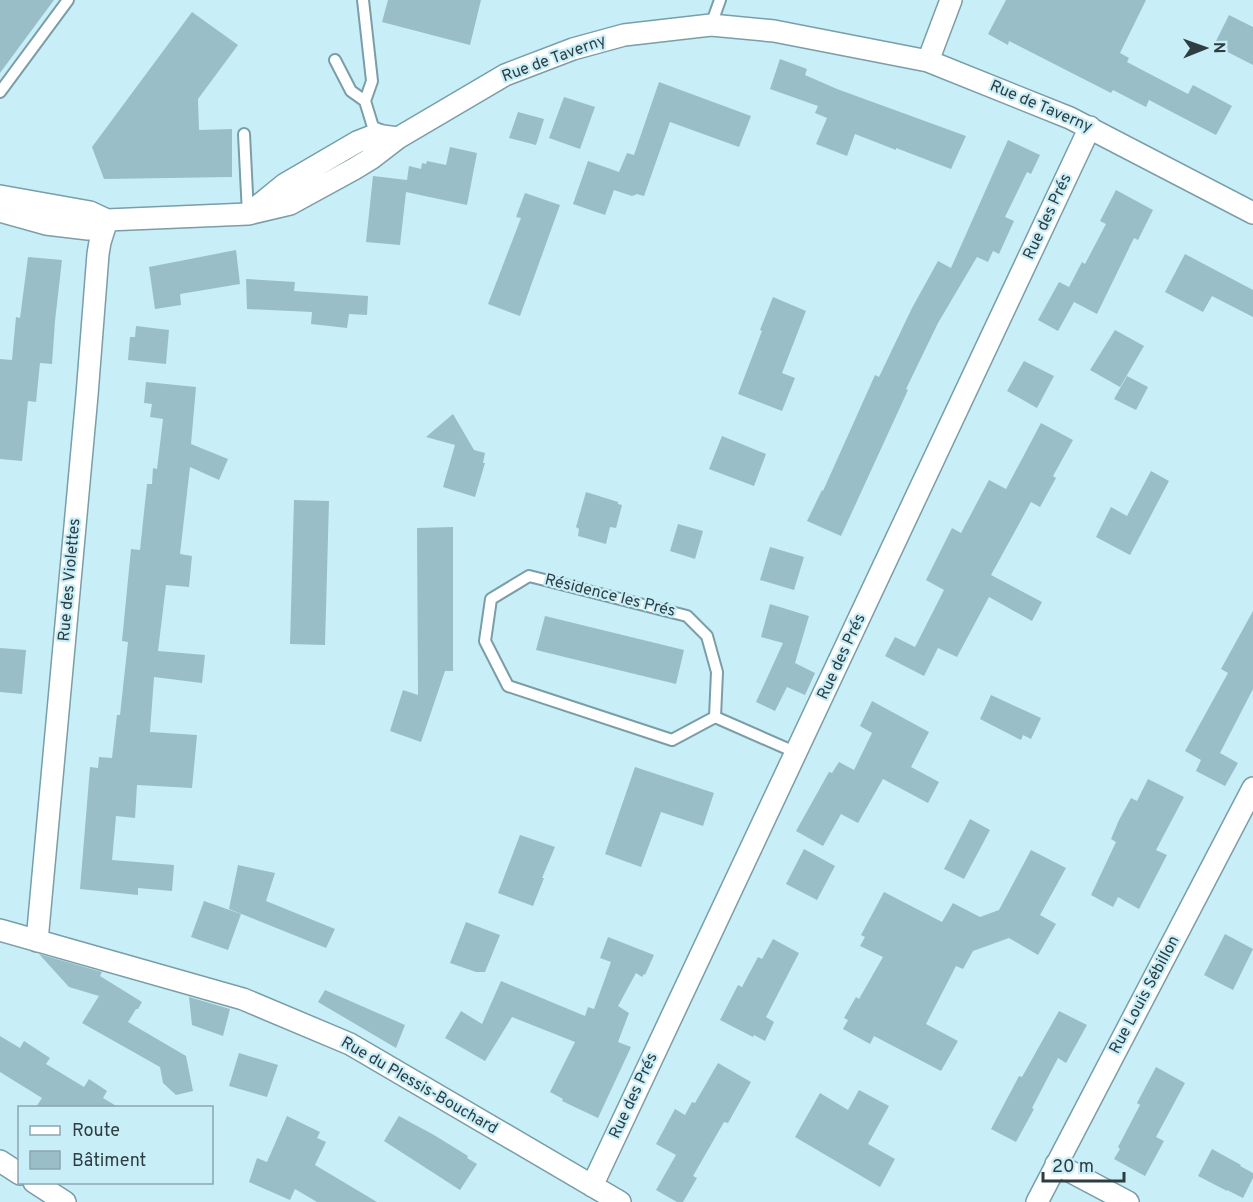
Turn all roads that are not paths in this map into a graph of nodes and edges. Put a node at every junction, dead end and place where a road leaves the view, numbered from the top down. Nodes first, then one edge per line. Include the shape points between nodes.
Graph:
1 (68, 0) edge
2 (363, 0) edge
3 (720, 0) edge
4 (951, 0) edge
5 (711, 25) junction
6 (334, 60) dead end
7 (928, 61) junction
8 (0, 92) edge
9 (365, 101) junction
10 (1090, 127) junction
11 (244, 134) dead end
12 (398, 138) junction
13 (346, 148) junction
14 (354, 169) junction
15 (313, 180) junction
16 (0, 196) edge
17 (0, 212) edge
18 (40, 213) junction
19 (1253, 213) edge
20 (248, 214) junction
21 (107, 220) junction
22 (715, 717) junction
23 (797, 753) junction
24 (1253, 788) edge
25 (0, 930) edge
26 (37, 941) junction
27 (0, 1161) edge
28 (1056, 1164) junction
29 (18, 1173) edge
30 (37, 1184) edge
31 (592, 1186) junction
32 (65, 1202) edge
33 (620, 1202) edge
34 (1036, 1202) edge
35 (1128, 1202) edge

1 - 8 lane
2 - 9 lane via 372,81
3 - 5 lane
4 - 7 street
5 - 7 street, Rue de Taverny via 774,31
5 - 12 street, Rue de Taverny via 624,34 573,49 505,75
6 - 9 lane via 351,91
7 - 10 street, Rue de Taverny
9 - 12 lane via 373,127
10 - 19 street, Rue de Taverny
10 - 23 street, Rue des Prés
11 - 20 lane
12 - 13 street via 375,135
12 - 14 street, Rue de Taverny
13 - 14 street
13 - 15 street
14 - 15 street, Rue de Taverny
15 - 20 street, Rue de Taverny via 290,204
16 - 18 street, Rue de Taverny
17 - 18 street
18 - 21 street, Rue de Taverny via 90,212
20 - 21 street, Rue de Taverny
21 - 26 street, Rue des Violettes via 98,254
22 - 22 lane, Résidence les Prés via 717,672 706,636 687,616 529,576 491,598 485,641 508,686 672,740
22 - 23 lane
23 - 31 street, Rue des Prés
24 - 28 street, Rue Louis Sébillon
25 - 26 street, Rue du Plessis-Bouchard
26 - 31 street, Rue du Plessis-Bouchard via 243,999 350,1044
27 - 29 street
28 - 34 street, Rue Louis Sébillon
28 - 35 street
30 - 32 street
31 - 33 street, Rue du Plessis-Bouchard

